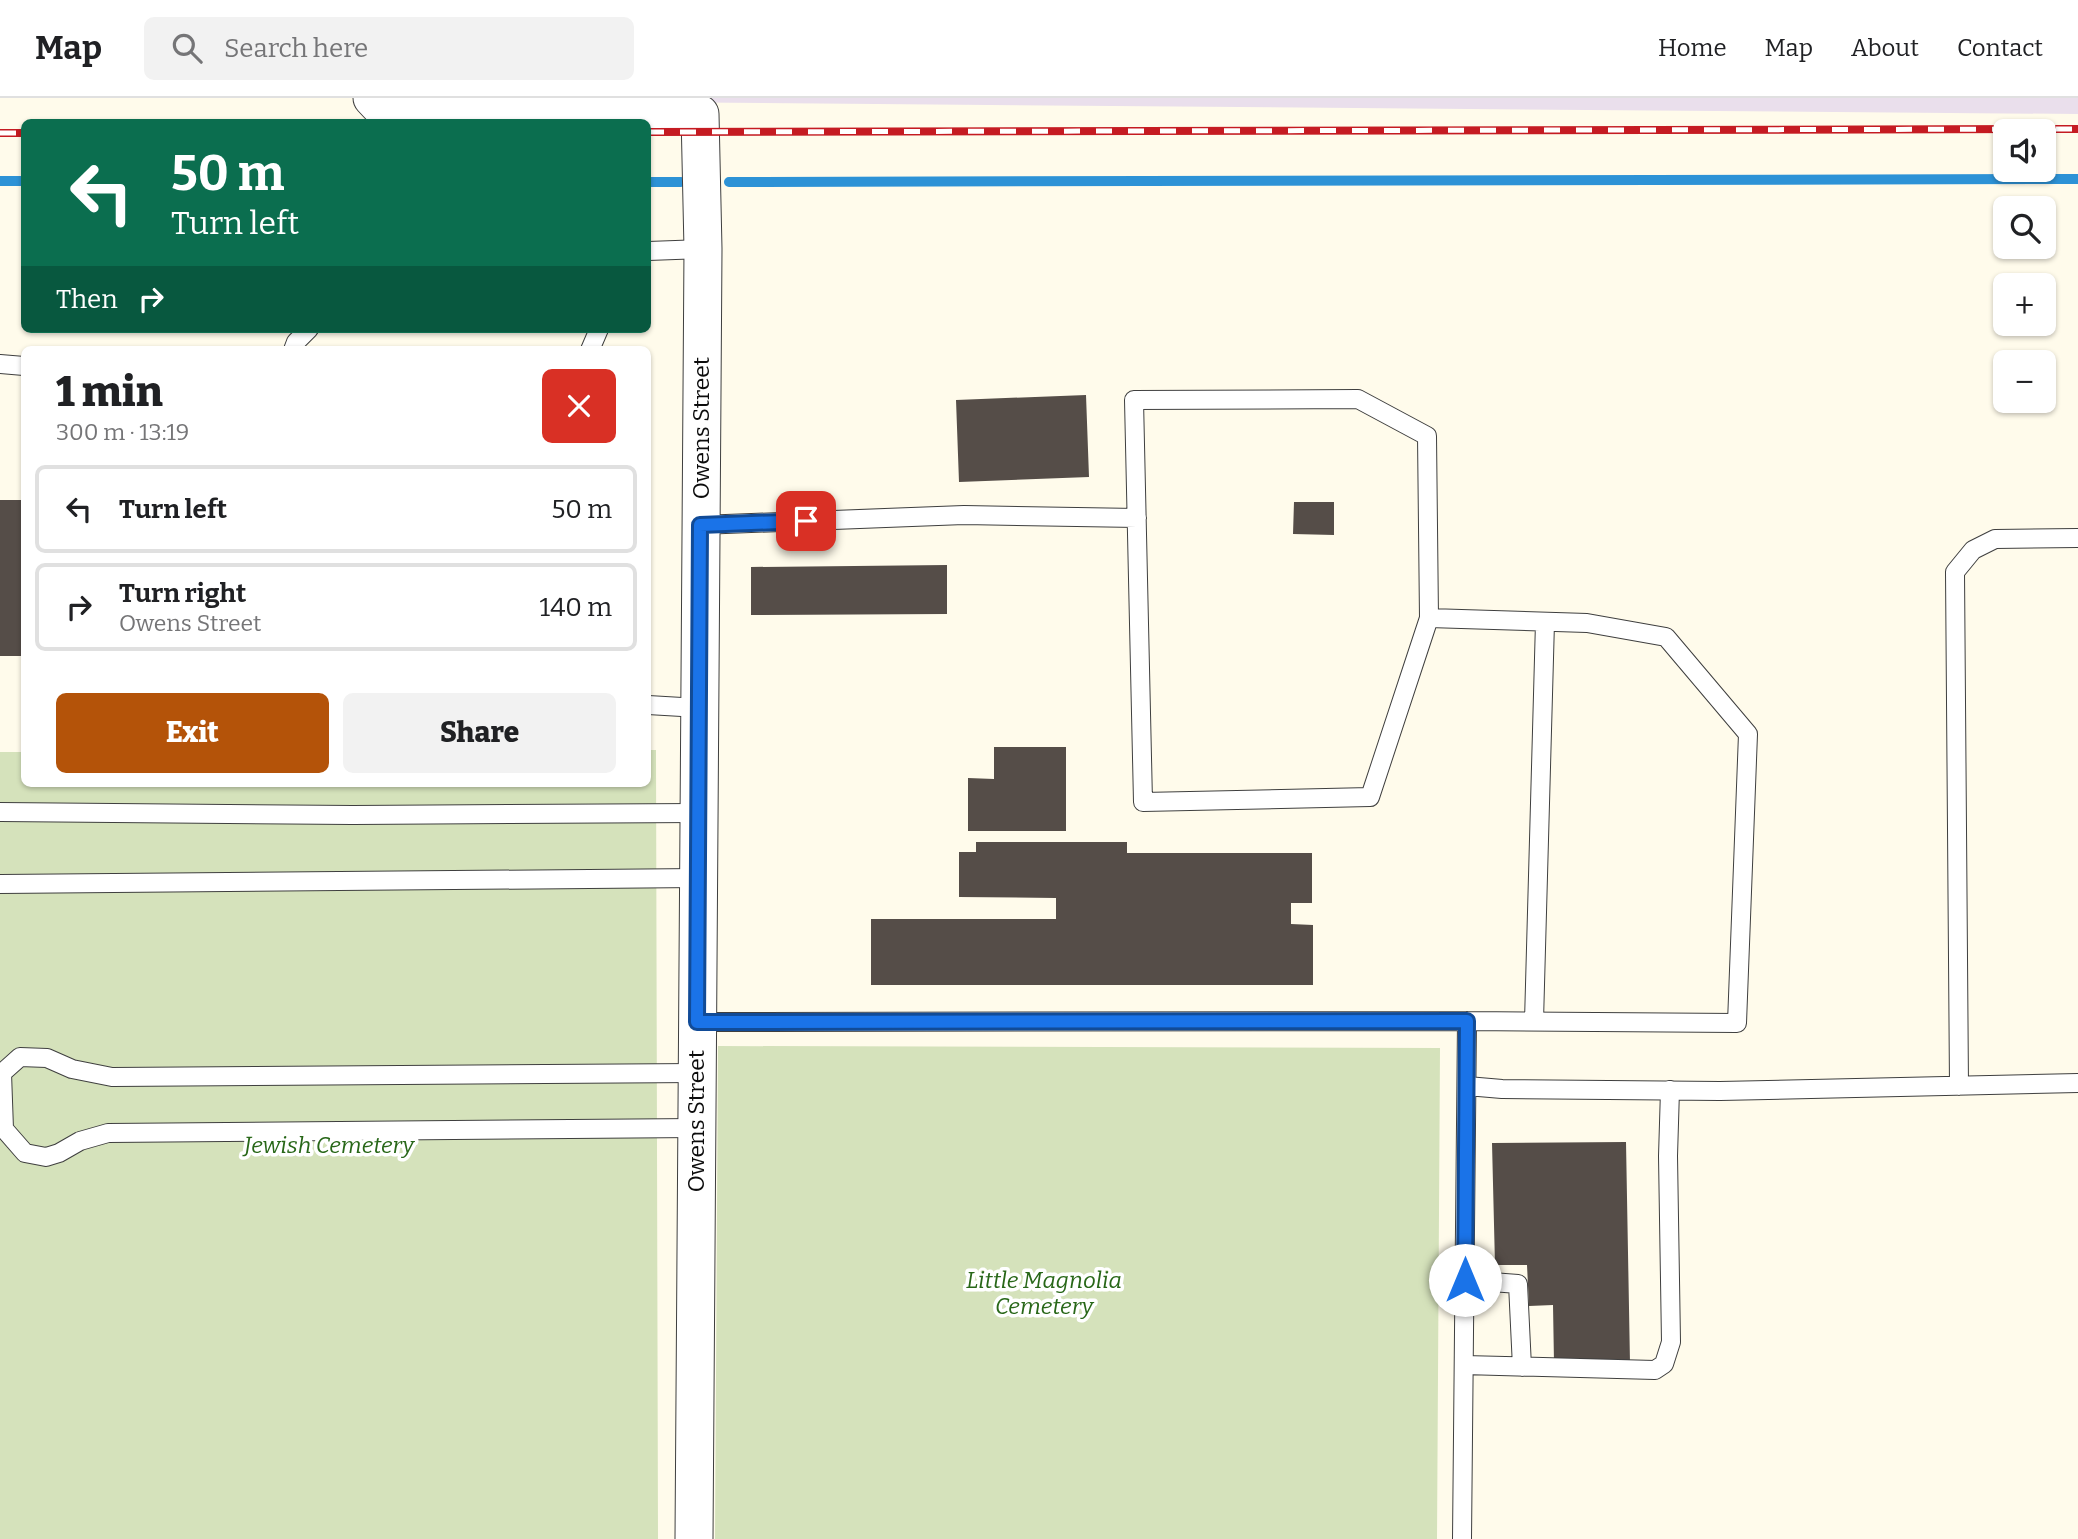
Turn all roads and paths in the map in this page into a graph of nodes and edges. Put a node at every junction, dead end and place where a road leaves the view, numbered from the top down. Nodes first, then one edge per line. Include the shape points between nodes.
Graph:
1 (372, 98) edge
2 (703, 249) junction
3 (651, 251) edge
4 (0, 364) edge
5 (21, 366) edge
6 (1137, 518) junction
7 (700, 525) junction
8 (2078, 538) edge
9 (1429, 618) junction
10 (1545, 622) junction
11 (651, 705) edge
12 (699, 708) junction
13 (0, 811) edge
14 (698, 813) junction
15 (698, 878) junction
16 (0, 884) edge
17 (1467, 1021) junction
18 (1534, 1021) junction
19 (697, 1022) junction
20 (1, 1073) edge
21 (697, 1073) junction
22 (2078, 1083) edge
23 (1467, 1086) junction
24 (1959, 1086) junction
25 (1670, 1090) junction
26 (696, 1128) junction
27 (2, 1129) edge
28 (1465, 1280) junction
29 (1464, 1365) junction
30 (1522, 1367) junction
31 (694, 1539) edge
32 (1462, 1539) edge

1 - 2 street, Owens Street via 387,115 700,114
2 - 3 lane
2 - 7 street, Owens Street
4 - 5 lane
6 - 7 lane via 964,515
6 - 9 lane via 1134,400 1358,398 1427,436
6 - 9 lane via 1143,802 1370,797
7 - 12 street, Owens Street
8 - 24 lane via 1995,539 1973,550 1955,572
9 - 10 lane
10 - 18 lane
10 - 18 lane via 1666,637 1748,734 1737,1023
11 - 12 lane
12 - 14 street, Owens Street
13 - 14 lane
14 - 15 street, Owens Street
15 - 16 lane
15 - 19 street, Owens Street
17 - 18 lane
17 - 19 lane
17 - 23 lane
19 - 21 street, Owens Street
20 - 21 lane via 20,1057 47,1058 72,1069 112,1077
20 - 27 lane
21 - 26 street, Owens Street
22 - 24 lane
23 - 25 lane
23 - 28 lane
24 - 25 lane
25 - 30 lane via 1671,1342 1664,1364 1655,1370
26 - 27 lane via 108,1133 46,1157 26,1153
26 - 31 street, Owens Street
28 - 29 lane
28 - 30 lane via 1518,1284
29 - 30 lane
29 - 32 lane

